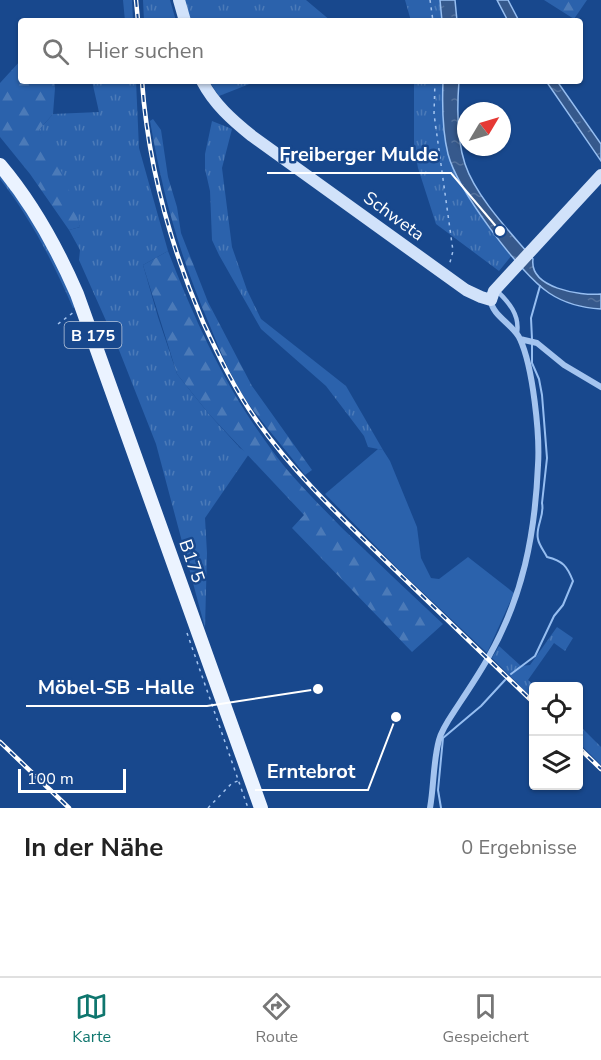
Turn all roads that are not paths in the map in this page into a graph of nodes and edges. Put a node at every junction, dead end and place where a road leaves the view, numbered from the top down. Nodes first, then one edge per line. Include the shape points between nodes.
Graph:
1 (179, 0) edge
2 (184, 18) edge
3 (204, 84) edge
4 (0, 165) edge
5 (601, 175) edge
6 (499, 287) junction
7 (519, 336) junction
8 (601, 387) edge
9 (261, 808) edge
10 (430, 808) edge

1 - 2 street
3 - 6 street, Schweta via 235,122 444,275 470,292
4 - 9 main road, B175 / B 175 via 39,220 69,275 89,324
5 - 6 street
6 - 7 lane via 516,314
6 - 7 street via 493,309
7 - 8 street via 537,343
7 - 10 street via 529,373 538,461 537,497 525,570 507,622 439,738

